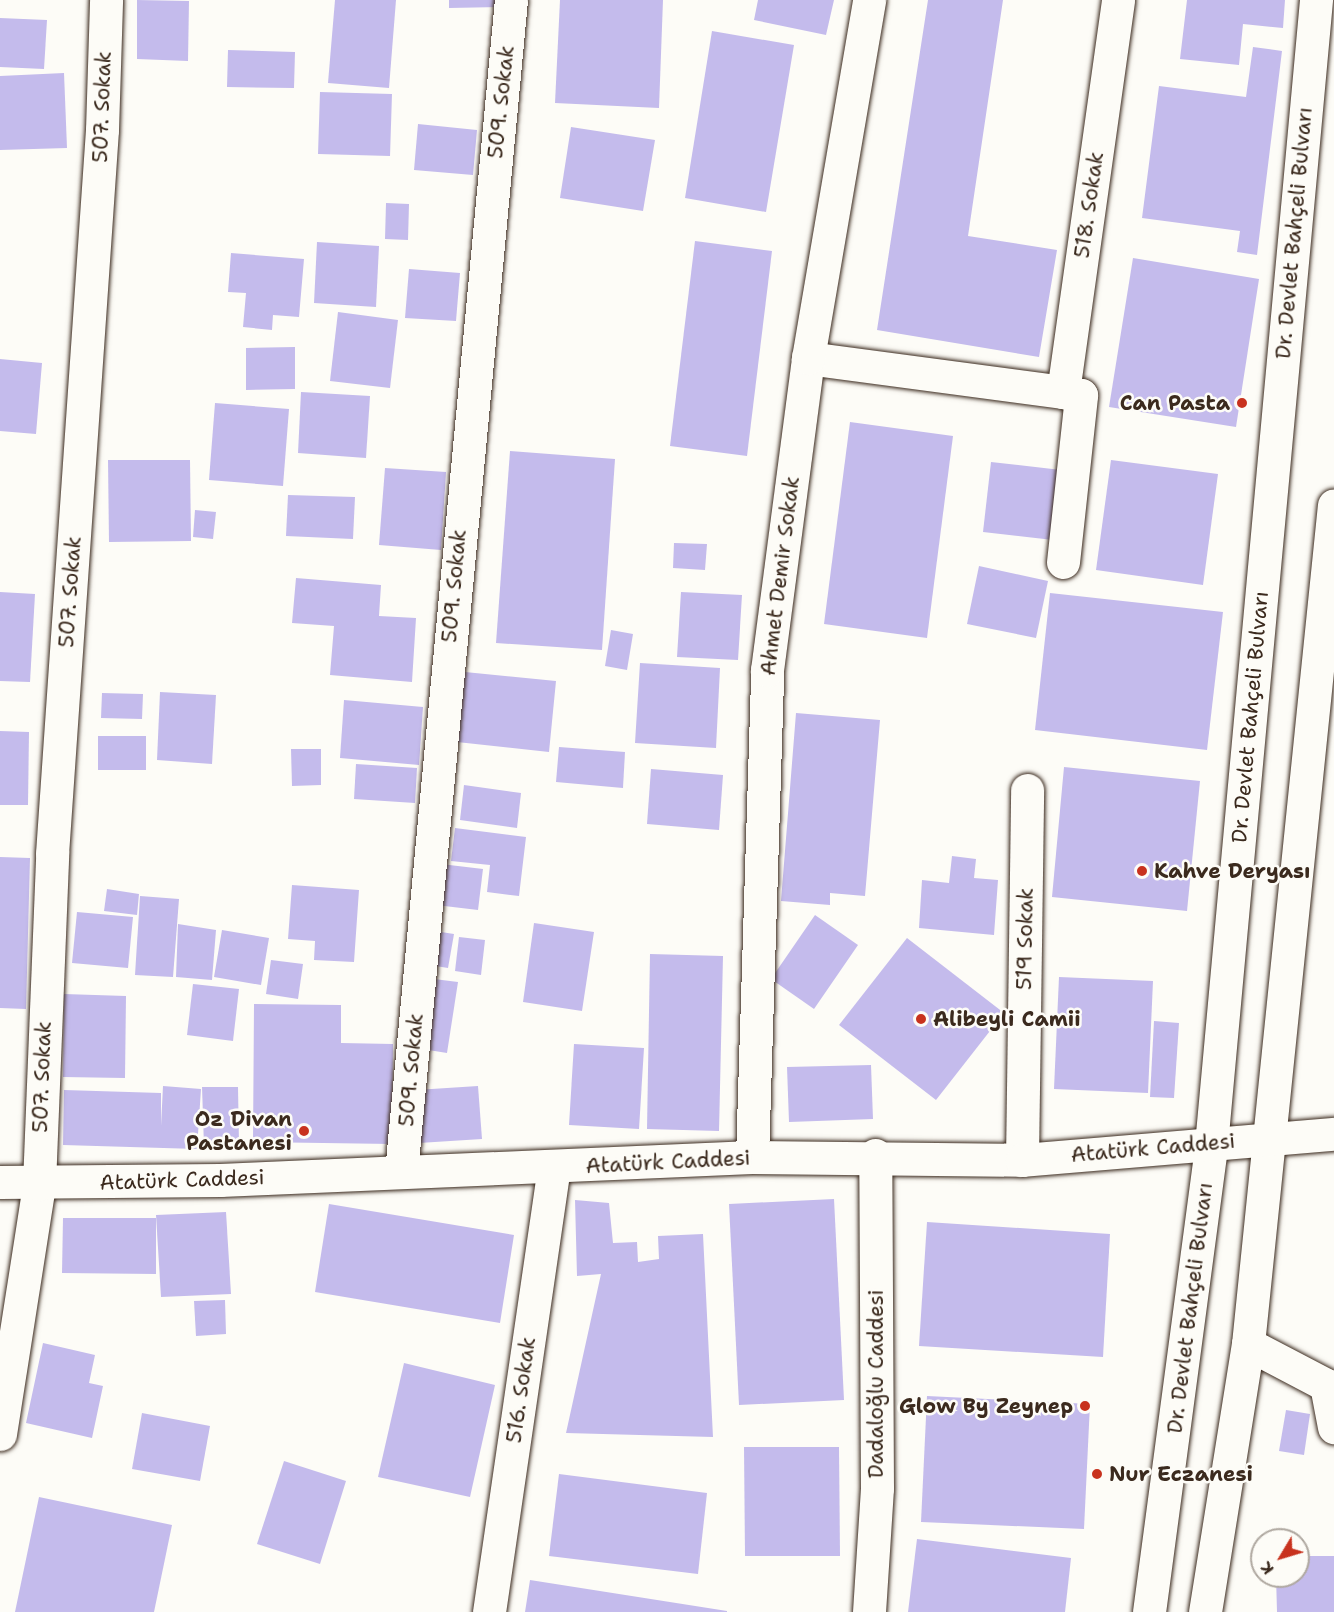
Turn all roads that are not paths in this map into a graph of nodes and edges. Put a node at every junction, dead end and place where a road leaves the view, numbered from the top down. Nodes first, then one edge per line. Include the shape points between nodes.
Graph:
1 (106, 0) edge
2 (511, 0) edge
3 (869, 0) edge
4 (1118, 0) edge
5 (1316, 0) edge
6 (808, 358) junction
7 (1072, 393) junction
8 (1334, 505) edge
9 (1063, 562) dead end
10 (1027, 790) dead end
11 (1334, 1134) edge
12 (1265, 1136) junction
13 (1211, 1145) junction
14 (875, 1155) junction
15 (752, 1157) junction
16 (1022, 1161) junction
17 (554, 1168) junction
18 (401, 1172) junction
19 (0, 1182) edge
20 (39, 1184) junction
21 (1248, 1344) junction
22 (1334, 1426) edge
23 (0, 1434) edge
24 (489, 1612) edge
25 (869, 1612) edge
26 (1149, 1612) edge
27 (1205, 1612) edge

1 - 20 street, 507. Sokak via 102,130 52,854
2 - 18 street, 509. Sokak
3 - 6 street, Ahmet Demir Sokak
4 - 7 street, 518. Sokak
5 - 13 street, Dr. Devlet Bahçeli Bulvarı
6 - 7 street
6 - 15 street, Ahmet Demir Sokak via 767,670
7 - 9 street, 518. Sokak
8 - 12 street
10 - 16 street, 519 Sokak
11 - 12 street, Atatürk Caddesi
12 - 13 street, Atatürk Caddesi
12 - 21 street
13 - 16 street, Atatürk Caddesi
13 - 26 street, Dr. Devlet Bahçeli Bulvarı
14 - 15 street, Atatürk Caddesi
14 - 16 street, Atatürk Caddesi
14 - 25 street, Dadaloğlu Caddesi via 877,1488
15 - 17 street, Atatürk Caddesi
17 - 18 street, Atatürk Caddesi
17 - 24 street, 516. Sokak
18 - 20 street, Atatürk Caddesi
19 - 20 street, Atatürk Caddesi
20 - 23 street, 507. Sokak
21 - 22 street via 1326,1385
21 - 27 street

